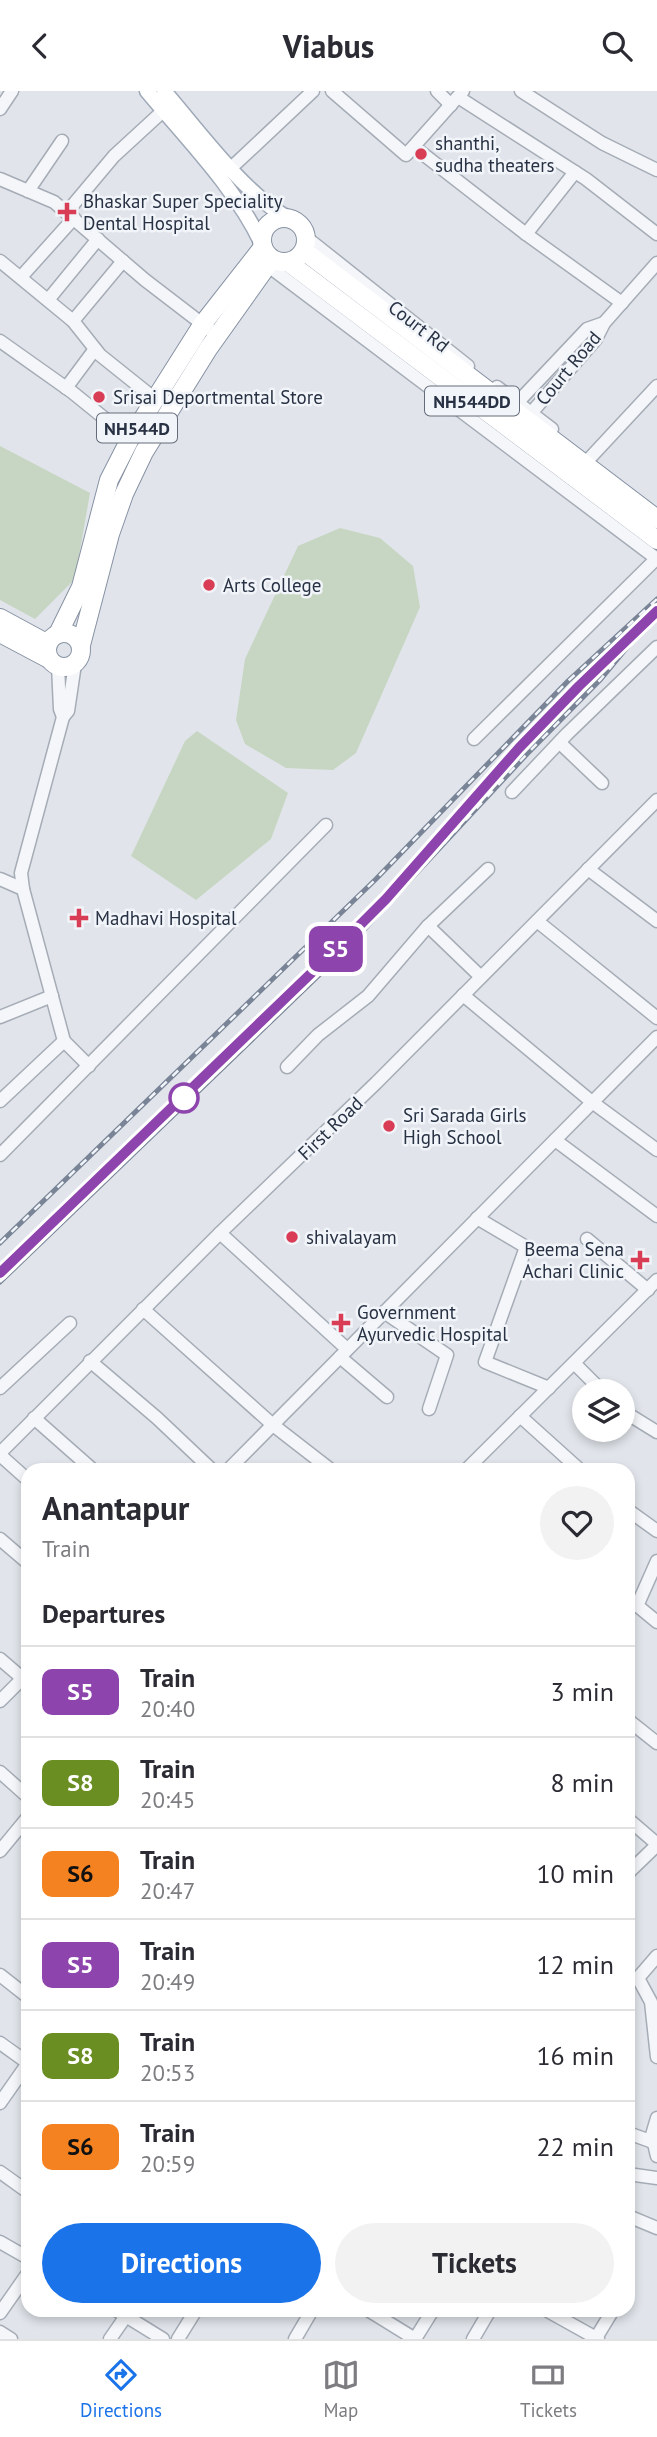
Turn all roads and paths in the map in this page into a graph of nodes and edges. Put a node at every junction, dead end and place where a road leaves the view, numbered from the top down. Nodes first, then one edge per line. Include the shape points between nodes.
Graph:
1 (12, 91) edge
2 (147, 91) edge
3 (164, 91) edge
4 (313, 91) edge
5 (332, 91) edge
6 (437, 91) edge
7 (521, 91) edge
8 (458, 97) edge
9 (0, 108) edge
10 (163, 111) junction
11 (62, 141) dead end
12 (414, 147) junction
13 (231, 168) junction
14 (657, 170) edge
15 (576, 172) junction
16 (0, 179) edge
17 (28, 191) junction
18 (70, 215) junction
19 (288, 218) junction
20 (526, 234) junction
21 (657, 234) edge
22 (99, 239) junction
23 (305, 244) junction
24 (270, 255) junction
25 (0, 261) edge
26 (123, 261) junction
27 (657, 264) edge
28 (20, 277) junction
29 (48, 300) junction
30 (622, 303) junction
31 (73, 321) junction
32 (604, 323) junction
33 (202, 325) junction
34 (218, 336) junction
35 (0, 341) edge
36 (95, 349) junction
37 (657, 386) edge
38 (66, 388) junction
39 (155, 399) junction
40 (518, 402) junction
41 (531, 412) junction
42 (130, 439) junction
43 (589, 459) junction
44 (657, 517) edge
45 (657, 540) edge
46 (657, 559) edge
47 (0, 618) edge
48 (0, 633) edge
49 (81, 645) junction
50 (657, 647) edge
51 (58, 653) junction
52 (474, 739) dead end
53 (560, 743) junction
54 (602, 783) dead end
55 (512, 792) dead end
56 (657, 800) edge
57 (326, 825) dead end
58 (488, 869) dead end
59 (589, 869) junction
60 (0, 879) edge
61 (23, 889) junction
62 (537, 921) junction
63 (657, 921) edge
64 (428, 926) junction
65 (481, 977) junction
66 (52, 996) junction
67 (463, 996) junction
68 (0, 1017) edge
69 (657, 1018) edge
70 (657, 1037) edge
71 (64, 1041) junction
72 (89, 1066) junction
73 (287, 1067) dead end
74 (0, 1101) edge
75 (592, 1102) junction
76 (555, 1140) junction
77 (657, 1150) edge
78 (0, 1155) edge
79 (657, 1216) edge
80 (477, 1218) junction
81 (220, 1233) junction
82 (587, 1239) dead end
83 (653, 1285) edge
84 (144, 1309) junction
85 (384, 1312) junction
86 (70, 1323) dead end
87 (344, 1353) junction
88 (90, 1361) junction
89 (574, 1363) junction
90 (590, 1379) edge
91 (0, 1388) edge
92 (549, 1388) junction
93 (387, 1397) dead end
94 (429, 1409) dead end
95 (520, 1416) junction
96 (34, 1418) junction
97 (635, 1418) edge
98 (273, 1425) junction
99 (657, 1431) edge
100 (0, 1454) edge
101 (85, 1463) edge
102 (205, 1463) edge
103 (235, 1463) edge
104 (322, 1463) edge
105 (476, 1463) edge
106 (572, 1463) edge
107 (21, 1474) edge
108 (635, 1515) edge
109 (657, 1531) edge
110 (0, 1539) edge
111 (21, 1557) edge
112 (657, 1561) edge
113 (635, 1599) edge
114 (635, 1604) edge
115 (657, 1622) edge
116 (0, 1659) edge
117 (21, 1674) edge
118 (21, 1682) edge
119 (0, 1701) edge
120 (635, 1726) edge
121 (657, 1743) edge
122 (0, 1772) edge
123 (21, 1791) edge
124 (635, 1825) edge
125 (21, 1826) edge
126 (657, 1844) edge
127 (0, 1851) edge
128 (635, 1866) edge
129 (657, 1956) edge
130 (0, 1975) edge
131 (635, 1977) edge
132 (635, 1982) edge
133 (21, 1992) edge
134 (655, 2033) edge
135 (0, 2043) edge
136 (657, 2056) edge
137 (21, 2058) edge
138 (21, 2073) edge
139 (0, 2103) edge
140 (657, 2119) edge
141 (635, 2135) edge
142 (653, 2141) junction
143 (657, 2156) edge
144 (0, 2172) edge
145 (635, 2175) edge
146 (657, 2178) edge
147 (21, 2187) edge
148 (635, 2219) edge
149 (657, 2228) edge
150 (0, 2242) edge
151 (21, 2254) edge
152 (21, 2283) edge
153 (0, 2313) edge
154 (119, 2317) edge
155 (127, 2317) edge
156 (192, 2317) edge
157 (308, 2317) edge
158 (379, 2317) edge
159 (429, 2317) edge
160 (486, 2317) edge
161 (558, 2317) edge
162 (609, 2317) edge
163 (0, 2332) edge
164 (11, 2339) edge
165 (110, 2339) edge
166 (163, 2339) edge
167 (178, 2339) edge
168 (295, 2339) edge
169 (415, 2339) edge
170 (473, 2339) edge
171 (597, 2339) edge

1 - 9 street
2 - 10 main road
3 - 13 main road
4 - 13 street
5 - 12 street via 407,155
6 - 8 street
7 - 14 street via 602,143
8 - 12 street
8 - 15 street
10 - 18 street via 114,156
10 - 24 main road via 252,223
11 - 17 street
12 - 20 street
13 - 19 main road via 270,209
15 - 20 street
15 - 21 street
16 - 17 street
17 - 18 street
18 - 22 street
18 - 28 street
19 - 23 highway via 301,225
19 - 24 highway, NH544D via 274,220 264,230
20 - 30 street
22 - 26 street
22 - 29 street
23 - 24 highway, NH544D via 294,260
23 - 40 street, Court Rd
23 - 44 highway, NH544DD
24 - 33 highway, NH544D
24 - 34 highway, NH544D
24 - 45 highway, NH544DD
24 - 46 street
25 - 28 street
26 - 31 street
26 - 33 street
27 - 30 street, Court Road
28 - 29 street
29 - 31 street
30 - 32 street, Court Road
31 - 36 street
32 - 40 street, Court Road via 587,329
32 - 41 street, Court Road via 596,339
33 - 34 street
33 - 39 highway, NH544D
34 - 49 highway, NH544D via 144,452 124,494
35 - 38 street
36 - 38 street
36 - 39 street
37 - 43 street
38 - 42 street
39 - 42 highway, NH544D
40 - 41 street, Court Rd
41 - 43 street, Court Rd
42 - 51 highway, NH544D via 109,479 81,587
43 - 44 street, Court Rd
46 - 52 street
47 - 51 highway
48 - 51 highway
49 - 51 highway, NH544D via 81,655
49 - 51 highway via 69,633
50 - 53 street
51 - 61 street via 68,711 21,873
53 - 54 street
53 - 55 street
56 - 59 street, First Road
57 - 72 street
58 - 64 street
59 - 62 street, First Road
59 - 63 street
60 - 61 street
61 - 66 street
62 - 65 street, First Road
62 - 69 street
64 - 65 street
64 - 73 street via 369,996 318,1035
65 - 67 street, First Road
66 - 68 street
66 - 71 street
67 - 75 street
67 - 81 street, First Road
70 - 75 street
71 - 72 street
71 - 74 street
72 - 78 street
75 - 76 street
75 - 77 street
76 - 79 street
76 - 80 street
80 - 85 street
80 - 92 street via 526,1247 485,1362
81 - 84 street, First Road
81 - 87 street
82 - 83 street
83 - 89 street
84 - 88 street, First Road
84 - 98 street
85 - 87 street
85 - 94 street via 447,1355
86 - 91 street
87 - 93 street
87 - 98 street
88 - 96 street, First Road
88 - 102 street
89 - 90 street
89 - 92 street
92 - 95 street
95 - 105 street
95 - 106 street
96 - 100 street, First Road
96 - 101 street
97 - 99 street
98 - 103 street
98 - 104 street
100 - 107 street
108 - 109 street
110 - 111 street
112 - 113 street
114 - 115 street
116 - 117 street
118 - 119 street
120 - 121 street
122 - 123 street
124 - 126 street
125 - 127 street
126 - 128 street
129 - 131 street
130 - 133 street
132 - 134 street via 651,2002
134 - 136 street
135 - 137 street
138 - 139 street
140 - 142 street
141 - 142 street
142 - 143 street
144 - 147 street
145 - 146 street
148 - 149 street
150 - 151 street
152 - 153 street
154 - 165 street
155 - 166 street
156 - 167 street
157 - 168 street
158 - 169 street
159 - 169 street
160 - 170 street
161 - 171 street
162 - 171 street
163 - 164 street

